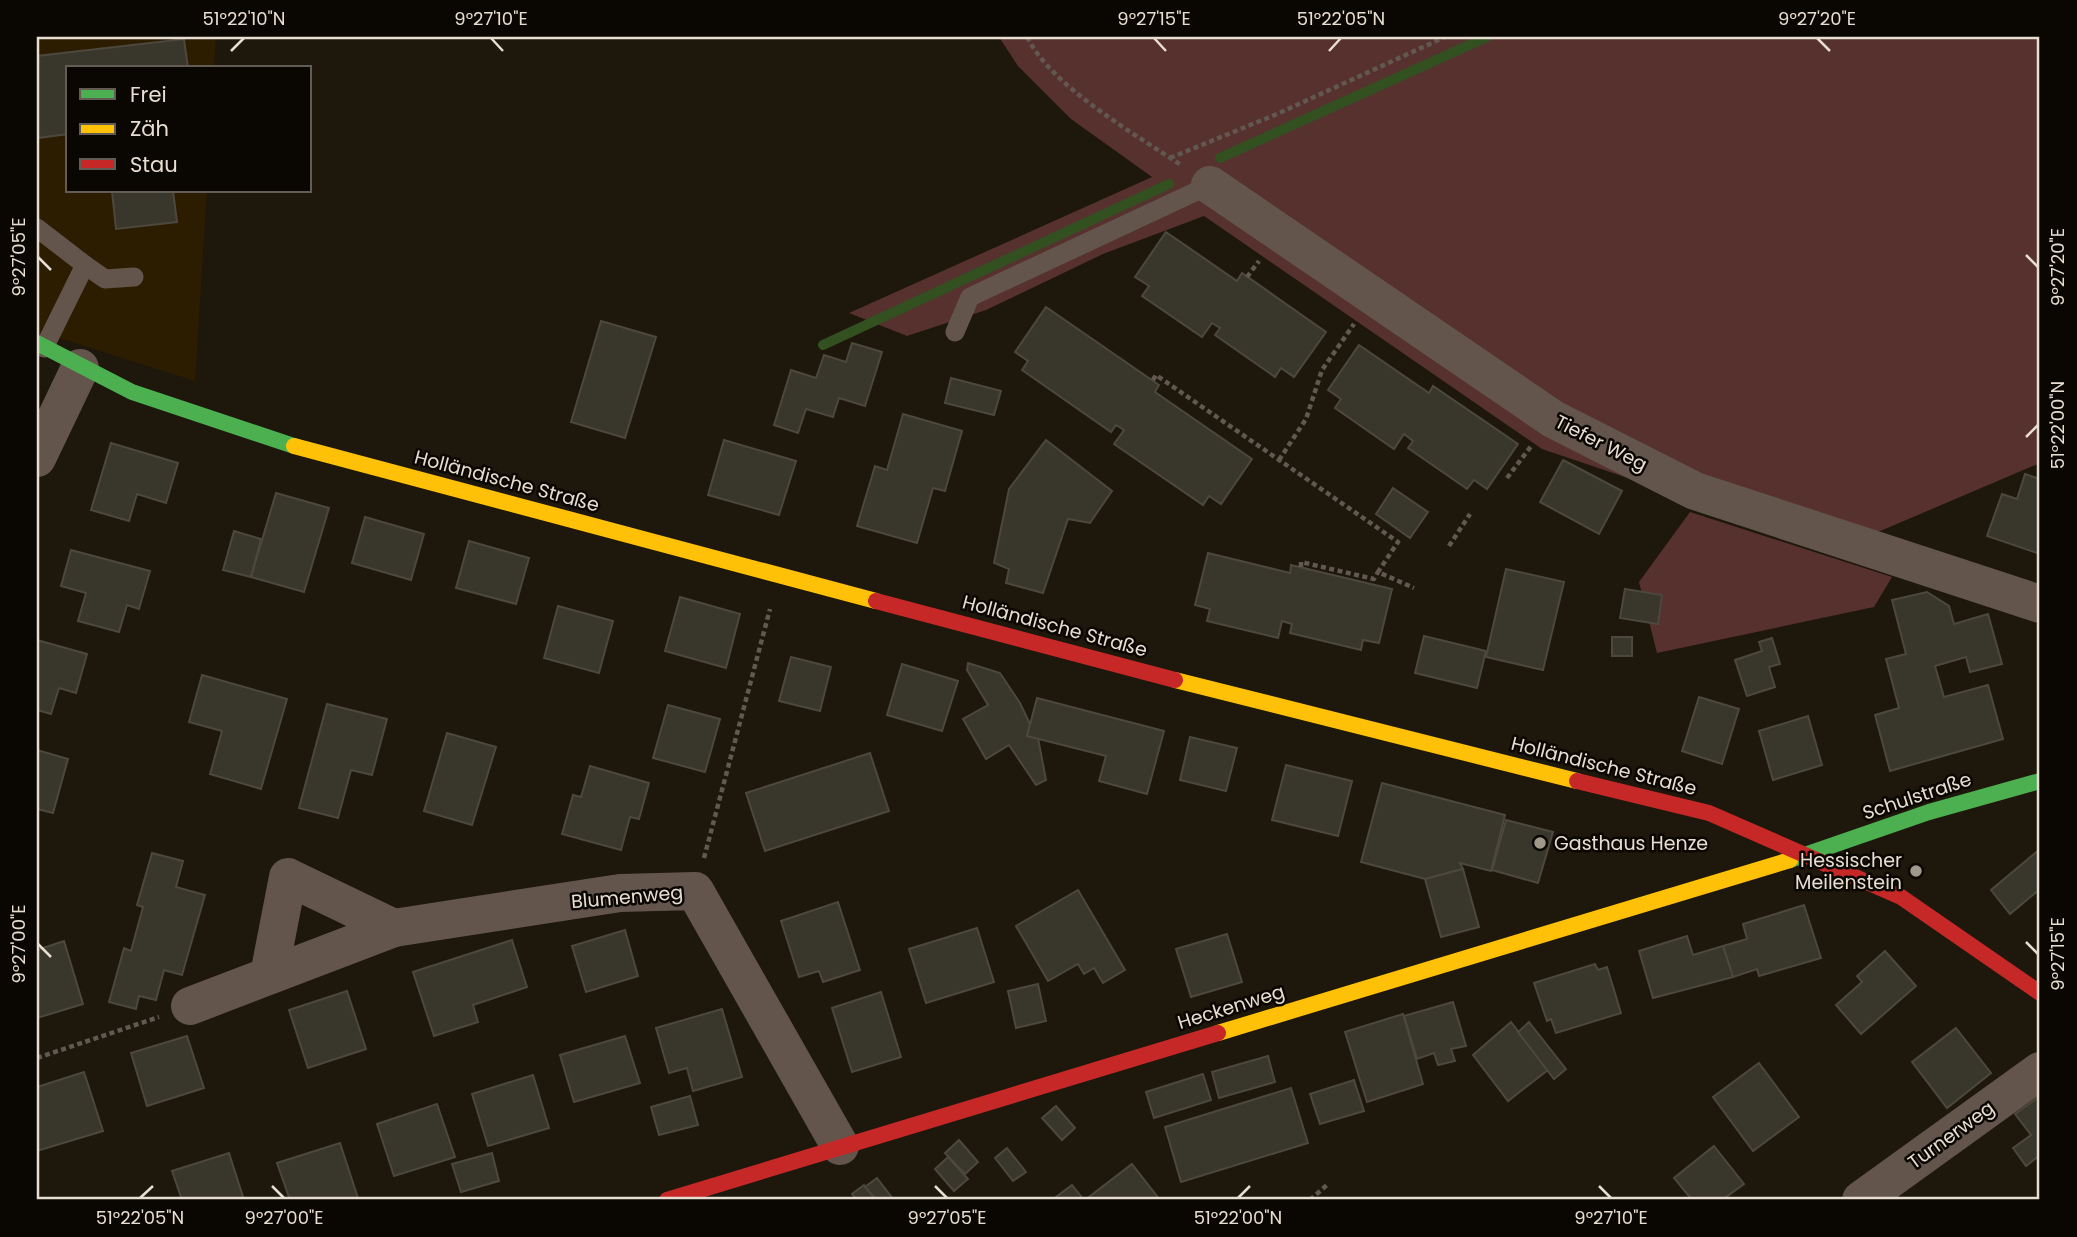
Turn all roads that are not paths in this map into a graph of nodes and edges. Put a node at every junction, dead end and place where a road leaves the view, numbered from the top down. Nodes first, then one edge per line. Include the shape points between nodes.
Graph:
1 (1210, 185) joint
2 (37, 228) edge
3 (85, 265) junction
4 (134, 277) dead end
5 (955, 332) dead end
6 (41, 345) edge
7 (80, 368) junction
8 (37, 458) edge
9 (2040, 604) edge
10 (2040, 781) edge
11 (1808, 855) junction
12 (394, 928) junction
13 (269, 975) junction
14 (2040, 993) edge
15 (190, 1006) road end
16 (2040, 1071) edge
17 (840, 1146) junction
18 (667, 1200) edge
19 (1861, 1200) edge

1 - 5 lane via 970,297
1 - 9 street, Tiefer Weg via 1553,419 1695,491
2 - 3 lane
3 - 4 lane via 106,279
3 - 6 lane
6 - 7 street, Holländische Straße
7 - 8 street
7 - 11 street, Holländische Straße via 182,411 281,443 1355,728 1709,813
10 - 11 street, Schulstraße via 1929,812
11 - 14 street, Holländische Straße via 1901,897
11 - 17 street, Heckenweg
12 - 13 street, Blumenweg
12 - 13 street via 288,877
12 - 17 street, Blumenweg via 620,893 695,891
13 - 15 street, Blumenweg
16 - 19 street, Turnerweg
17 - 18 street, Heckenweg

